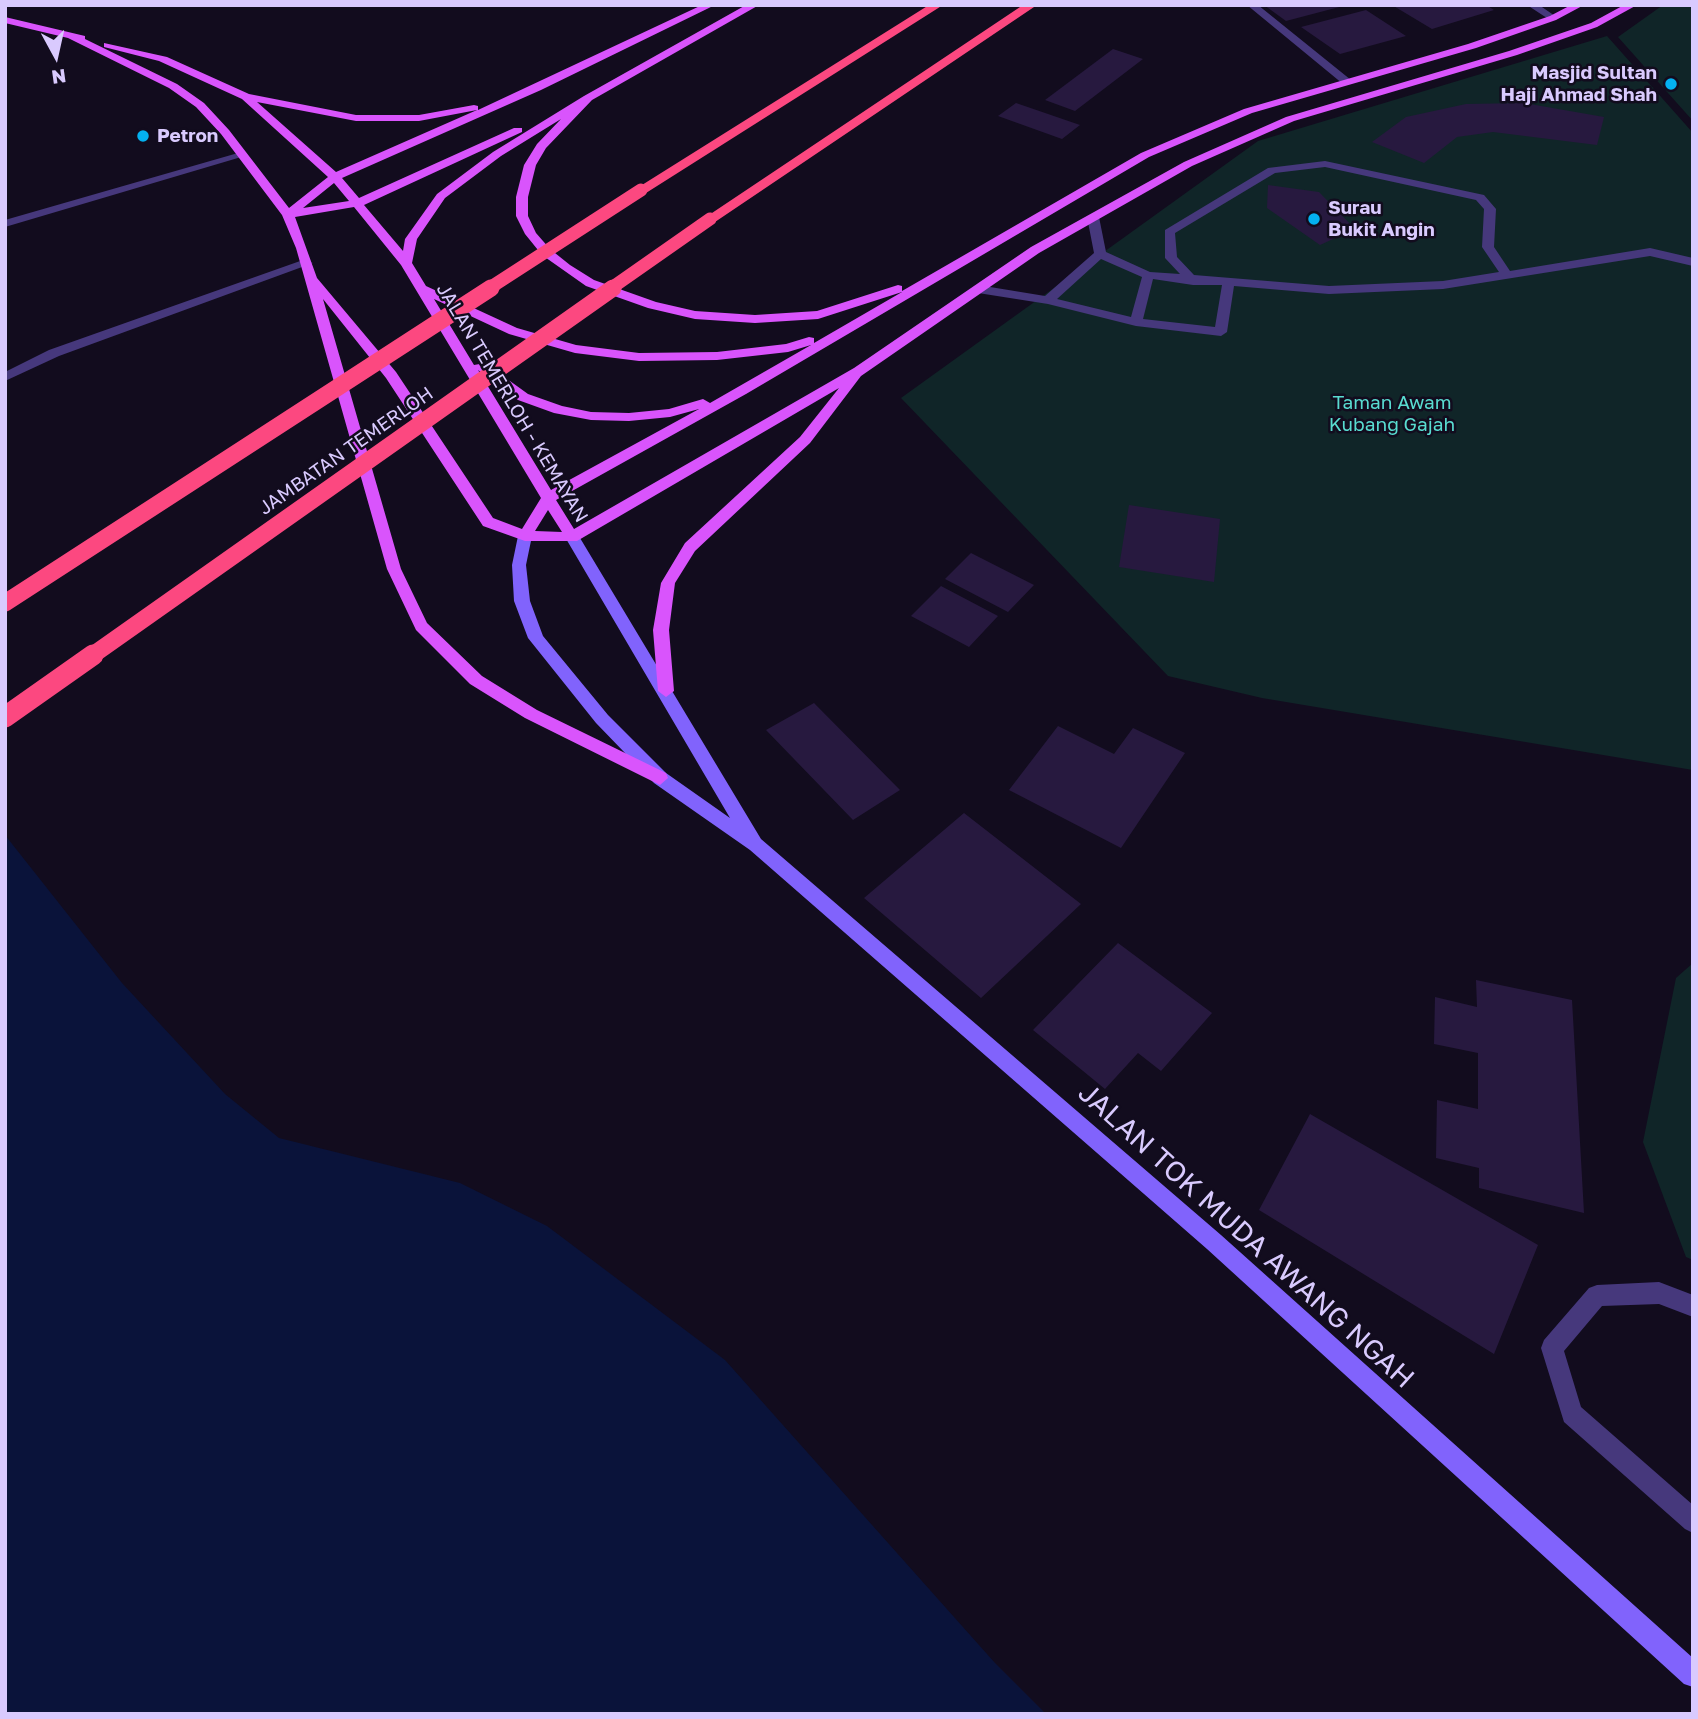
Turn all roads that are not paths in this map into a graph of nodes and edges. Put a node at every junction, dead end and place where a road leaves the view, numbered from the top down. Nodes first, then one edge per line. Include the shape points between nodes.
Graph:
1 (710, 5) edge
2 (754, 5) edge
3 (937, 5) edge
4 (1031, 5) edge
5 (1252, 5) edge
6 (1532, 5) edge
7 (1579, 5) edge
8 (1632, 5) edge
9 (1553, 18) junction
10 (5, 20) edge
11 (70, 35) junction
12 (1347, 82) junction
13 (537, 88) junction
14 (246, 97) junction
15 (588, 98) junction
16 (242, 155) junction
17 (335, 177) junction
18 (358, 203) junction
19 (288, 215) junction
20 (1093, 217) junction
21 (5, 225) edge
22 (1100, 254) junction
23 (1693, 262) edge
24 (406, 263) junction
25 (309, 269) junction
26 (1147, 275) junction
27 (1508, 276) junction
28 (929, 280) junction
29 (1193, 281) junction
30 (1228, 284) junction
31 (421, 288) junction
32 (978, 289) junction
33 (1048, 300) junction
34 (1136, 322) junction
35 (856, 323) junction
36 (460, 352) junction
37 (859, 371) junction
38 (5, 377) edge
39 (741, 391) junction
40 (548, 498) junction
41 (525, 536) junction
42 (572, 537) junction
43 (5, 603) edge
44 (666, 691) junction
45 (5, 717) edge
46 (660, 778) junction
47 (756, 845) junction
48 (1693, 1306) edge
49 (1693, 1521) edge
50 (1693, 1675) edge

1 - 13 main road
2 - 15 main road
3 - 43 highway, bridge via 641,190
4 - 45 highway, JAMBATAN TEMERLOH, bridge via 710,219
5 - 12 street
6 - 9 street
7 - 9 main road
8 - 20 main road via 1594,25 1513,53 1290,119 1188,164
9 - 12 main road
10 - 11 main road, JALAN TEMERLOH - KEMAYAN
11 - 14 main road, JALAN TEMERLOH - KEMAYAN via 163,60
11 - 16 main road, JALAN TEMERLOH - KEMAYAN via 173,86 200,105
12 - 28 main road via 1248,111 1145,155
13 - 14 main road via 447,114 388,119 324,114
13 - 17 main road
14 - 17 main road, JALAN TEMERLOH - KEMAYAN
15 - 18 main road
15 - 24 main road via 497,154 441,196 411,239
15 - 28 main road via 541,145 530,165 522,216 546,252 590,283 695,315 755,320 818,315
16 - 19 main road, JALAN TEMERLOH - KEMAYAN
16 - 21 street
17 - 18 main road, JALAN TEMERLOH - KEMAYAN
17 - 19 main road
18 - 19 main road
18 - 24 main road, JALAN TEMERLOH - KEMAYAN
19 - 25 main road, JALAN TEMERLOH - KEMAYAN
20 - 22 street
20 - 32 main road
22 - 26 street
22 - 33 street
23 - 27 street via 1650,253
24 - 31 main road, JALAN TEMERLOH - KEMAYAN
25 - 38 street via 54,353
25 - 41 main road, JALAN TEMERLOH - KEMAYAN via 391,375 488,522
25 - 46 main road via 394,569 421,626 487,687
26 - 29 street
26 - 34 street
27 - 29 street via 1488,247 1490,209 1480,197 1325,164 1272,170 1169,233 1171,258
27 - 30 street via 1443,285 1329,290
28 - 35 main road
29 - 30 street
30 - 34 street via 1221,332
31 - 35 main road via 513,331 575,349 639,357 716,356 788,348
31 - 36 main road, JALAN TEMERLOH - KEMAYAN
32 - 33 street
32 - 37 main road
33 - 34 street
35 - 39 main road
36 - 39 main road via 523,397 591,416 670,413
36 - 40 main road, JALAN TEMERLOH - KEMAYAN
37 - 42 main road
37 - 44 main road via 805,440 690,547 668,583 661,630
39 - 40 main road
40 - 41 main road
40 - 42 main road, JALAN TEMERLOH - KEMAYAN
41 - 42 main road, JALAN TEMERLOH - KEMAYAN
41 - 46 main road, JALAN TOK MUDA AWANG NGAH via 519,565 522,601 536,638 602,719
42 - 44 main road, JALAN TOK MUDA AWANG NGAH
44 - 47 main road, JALAN TOK MUDA AWANG NGAH
46 - 47 main road, JALAN TOK MUDA AWANG NGAH
47 - 50 main road, JALAN TOK MUDA AWANG NGAH via 1214,1242
48 - 49 street via 1658,1293 1597,1296 1552,1348 1572,1414

